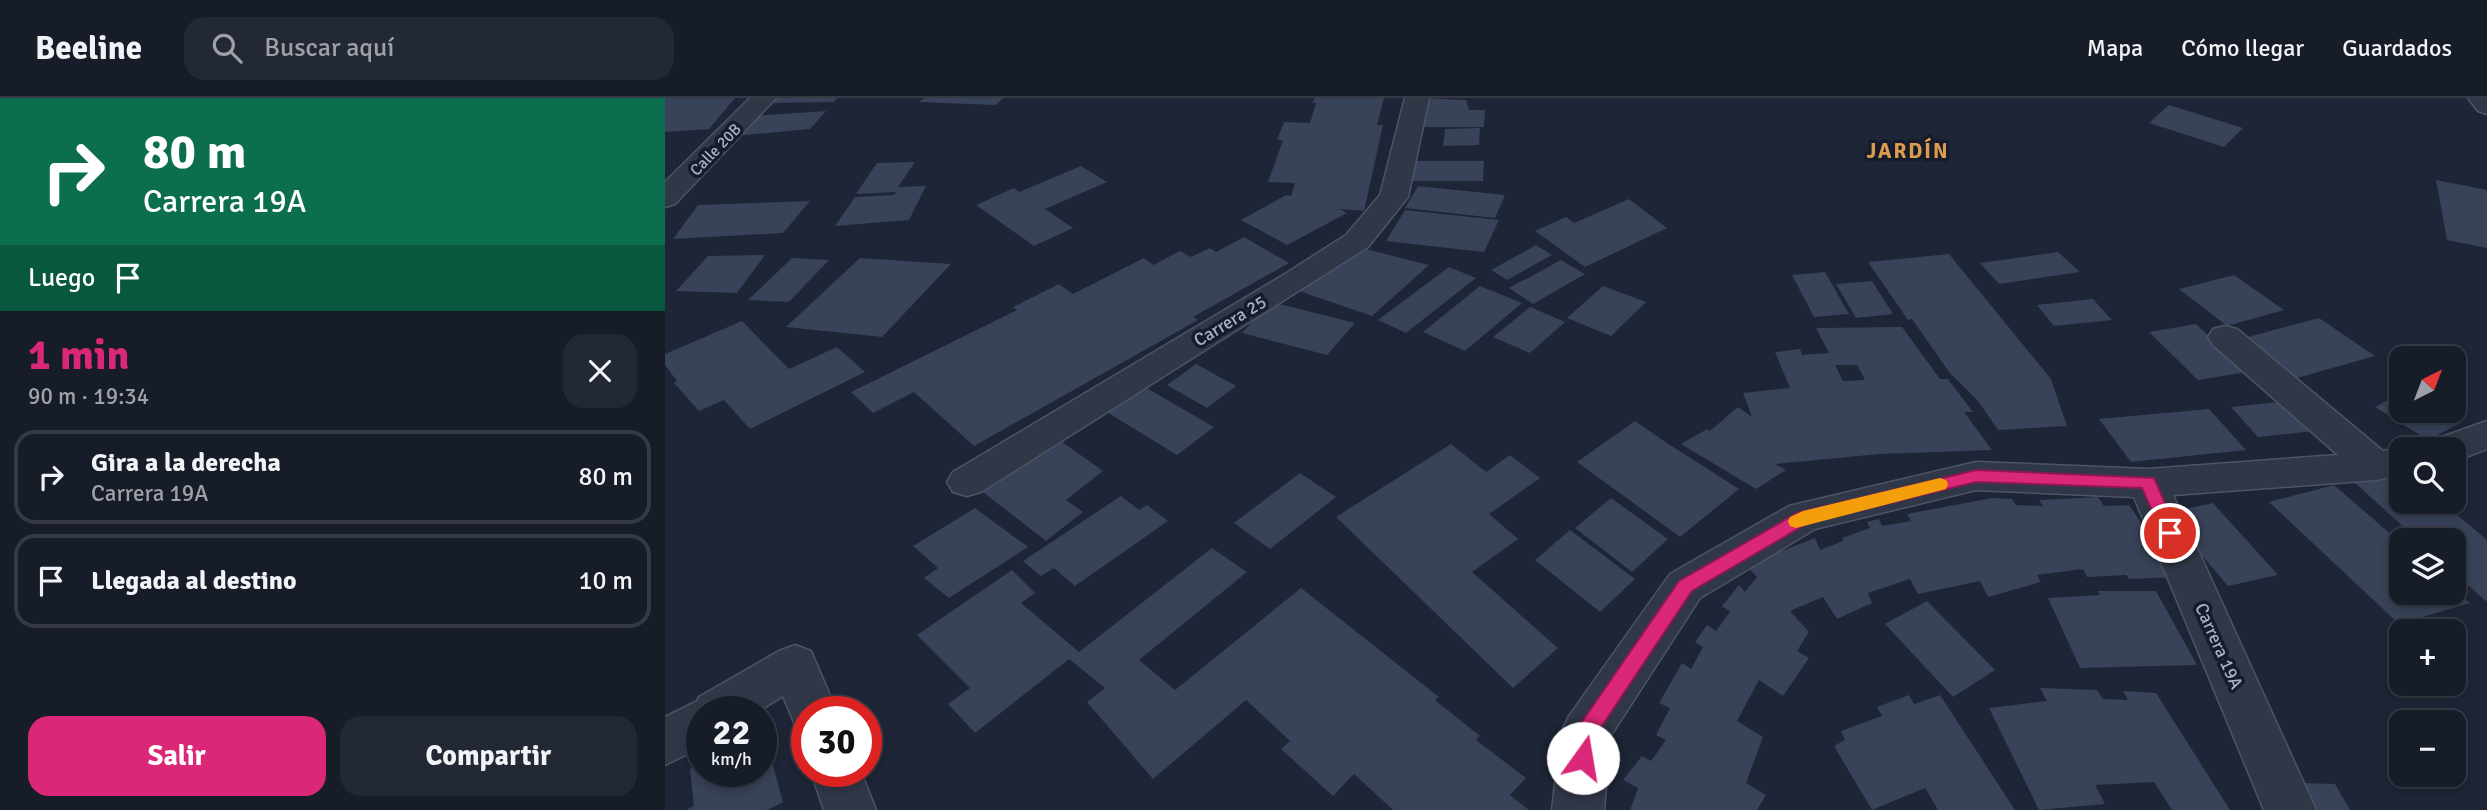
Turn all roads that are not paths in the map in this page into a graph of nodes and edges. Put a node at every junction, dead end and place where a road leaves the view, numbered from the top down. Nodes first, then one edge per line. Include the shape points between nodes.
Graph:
1 (764, 98) edge
2 (1417, 98) edge
3 (2480, 98) edge
4 (2487, 106) edge
5 (666, 200) edge
6 (2225, 337) dead end
7 (2487, 433) edge
8 (2466, 442) edge
9 (2388, 463) edge
10 (967, 482) dead end
11 (2148, 482) junction
12 (742, 696) edge
13 (807, 696) edge
14 (686, 731) edge
15 (665, 743) edge
16 (841, 787) edge
17 (850, 810) edge
18 (1578, 810) edge
19 (2290, 810) edge

1 - 5 street, Calle 20B
2 - 10 street, Carrera 25 via 1394,197 1357,241
3 - 4 street
6 - 9 street
7 - 8 street
9 - 11 street
11 - 18 street via 1976,476 1803,517 1685,586 1586,732
11 - 19 street, Carrera 19A
12 - 13 street via 795,664
14 - 15 street
16 - 17 street

